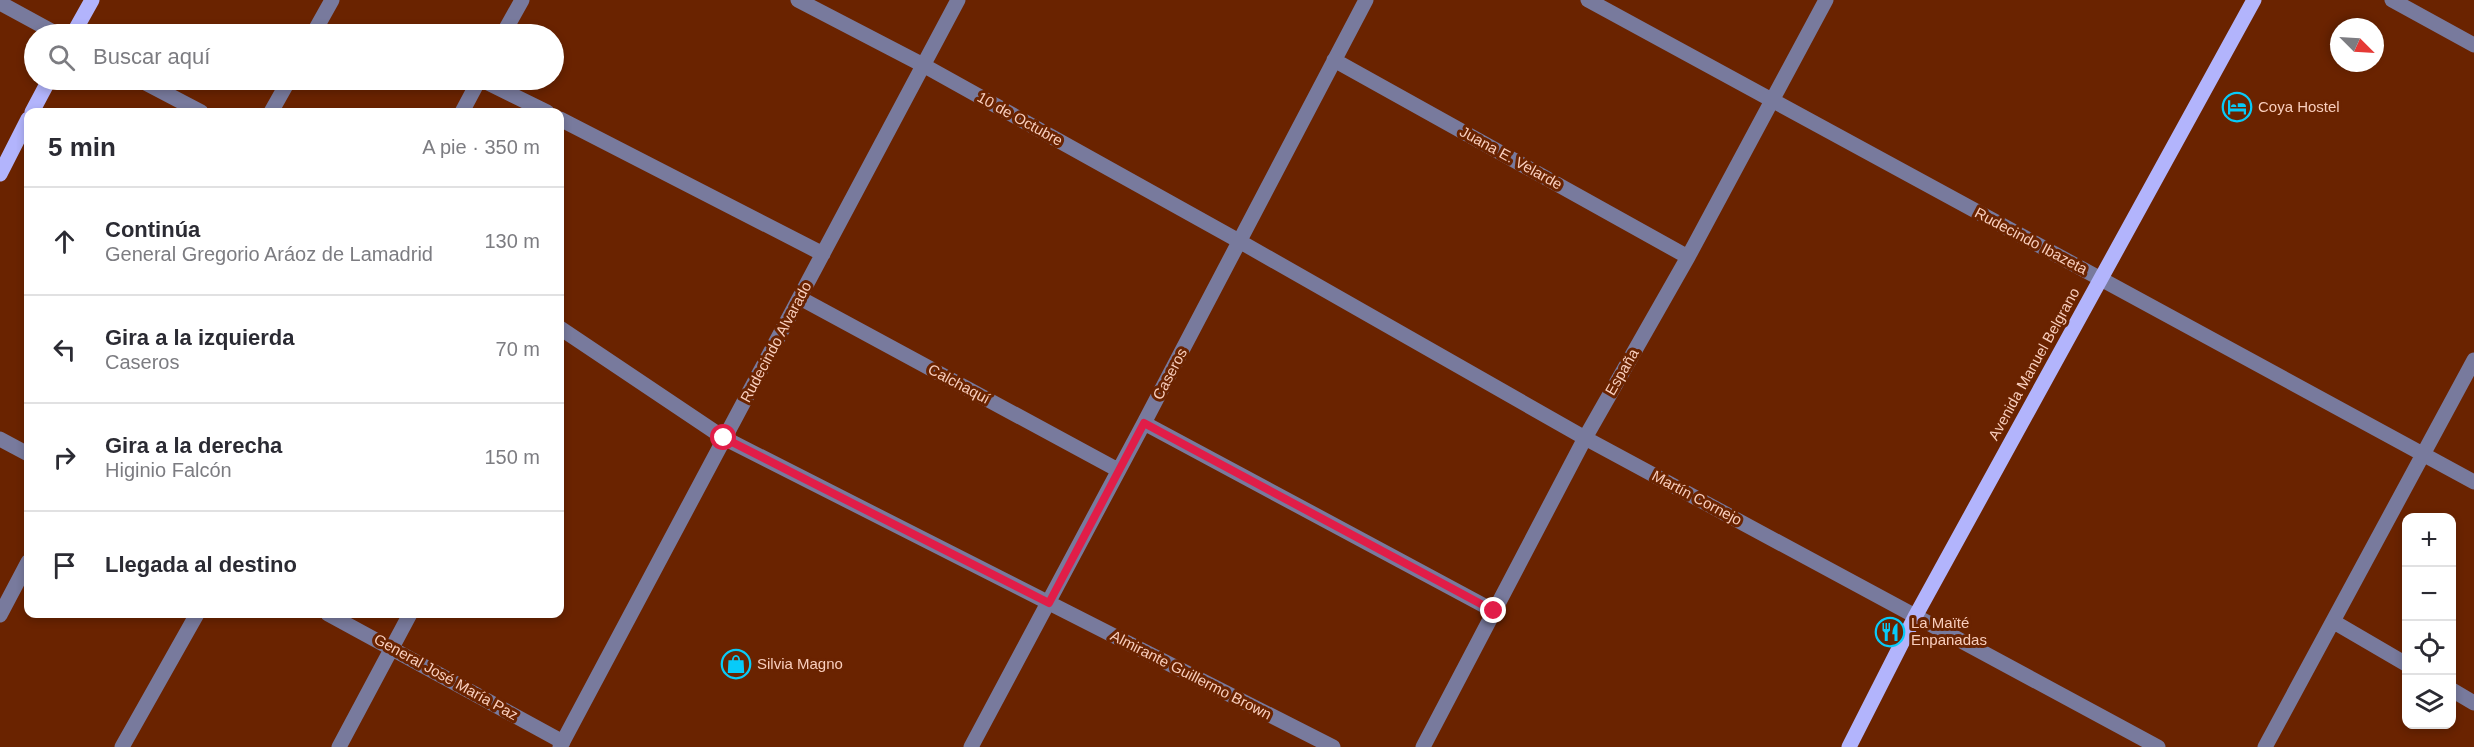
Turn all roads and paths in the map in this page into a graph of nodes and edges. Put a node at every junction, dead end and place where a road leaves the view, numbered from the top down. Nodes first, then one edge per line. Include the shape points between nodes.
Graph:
1 (92, 0) edge
2 (332, 0) edge
3 (522, 0) edge
4 (798, 0) edge
5 (958, 0) edge
6 (1366, 0) edge
7 (1588, 0) edge
8 (1826, 0) edge
9 (2254, 0) edge
10 (2392, 0) edge
11 (0, 3) edge
12 (39, 24) edge
13 (79, 24) edge
14 (319, 24) edge
15 (509, 24) edge
16 (2474, 45) edge
17 (1334, 60) junction
18 (923, 65) junction
19 (44, 90) edge
20 (159, 90) edge
21 (283, 90) edge
22 (475, 90) edge
23 (502, 90) edge
24 (1771, 101) junction
25 (34, 108) edge
26 (193, 108) edge
27 (273, 108) edge
28 (464, 108) edge
29 (539, 108) edge
30 (564, 121) edge
31 (24, 127) edge
32 (0, 174) edge
33 (1239, 241) junction
34 (823, 254) junction
35 (1688, 256) junction
36 (2101, 279) junction
37 (800, 298) junction
38 (564, 333) edge
39 (2474, 360) edge
40 (1144, 423) junction
41 (724, 438) junction
42 (1585, 438) junction
43 (0, 439) edge
44 (24, 452) edge
45 (2425, 453) junction
46 (1118, 470) junction
47 (2474, 482) edge
48 (24, 570) edge
49 (1049, 603) junction
50 (1494, 611) junction
51 (0, 615) edge
52 (1916, 615) junction
53 (195, 618) edge
54 (336, 618) edge
55 (408, 618) edge
56 (2334, 622) junction
57 (392, 648) junction
58 (2402, 662) edge
59 (2456, 693) edge
60 (2474, 703) edge
61 (562, 744) edge
62 (122, 747) edge
63 (339, 747) edge
64 (971, 747) edge
65 (1333, 747) edge
66 (1423, 747) edge
67 (1849, 747) edge
68 (2158, 747) edge
69 (2265, 747) edge

1 - 13 main road
2 - 14 street
3 - 15 street
4 - 18 street, 10 de Octubre
5 - 18 street, Rudecindo Alvarado
6 - 17 street, Caseros
7 - 24 street, Rudecindo Ibazeta
8 - 24 street, España
9 - 36 main road, Avenida Manuel Belgrano
10 - 16 street
11 - 12 street
17 - 33 street, Caseros
17 - 35 street, Juana E. Velarde
18 - 33 street, 10 de Octubre
18 - 34 street, Rudecindo Alvarado
19 - 25 main road
20 - 26 street
21 - 27 street
22 - 28 street
23 - 29 street
24 - 35 street, España
24 - 36 street, Rudecindo Ibazeta
30 - 34 street
31 - 32 main road
33 - 40 street, Caseros
33 - 42 street, Martín Cornejo
34 - 37 street, Rudecindo Alvarado
35 - 42 street, España
36 - 45 street, Rudecindo Ibazeta
36 - 52 main road, Avenida Manuel Belgrano
37 - 41 street, Rudecindo Alvarado
37 - 46 street, Calchaquí
38 - 41 street, Almirante Guillermo Brown
39 - 45 street
40 - 46 street, Caseros
40 - 50 street
41 - 49 street, Almirante Guillermo Brown
41 - 61 street, Rudecindo Alvarado
42 - 50 street, España
42 - 52 street, Martín Cornejo
43 - 44 street
45 - 47 street, Rudecindo Ibazeta
45 - 56 street
46 - 49 street, Caseros
48 - 51 street
49 - 64 street, Caseros
49 - 65 street, Almirante Guillermo Brown
50 - 66 street, España
52 - 67 main road, Avenida Manuel Belgrano
52 - 68 street, Martín Cornejo
53 - 62 street
54 - 57 street, General José María Paz
55 - 57 street
56 - 58 street
56 - 69 street
57 - 61 street, General José María Paz
57 - 63 street
59 - 60 street

